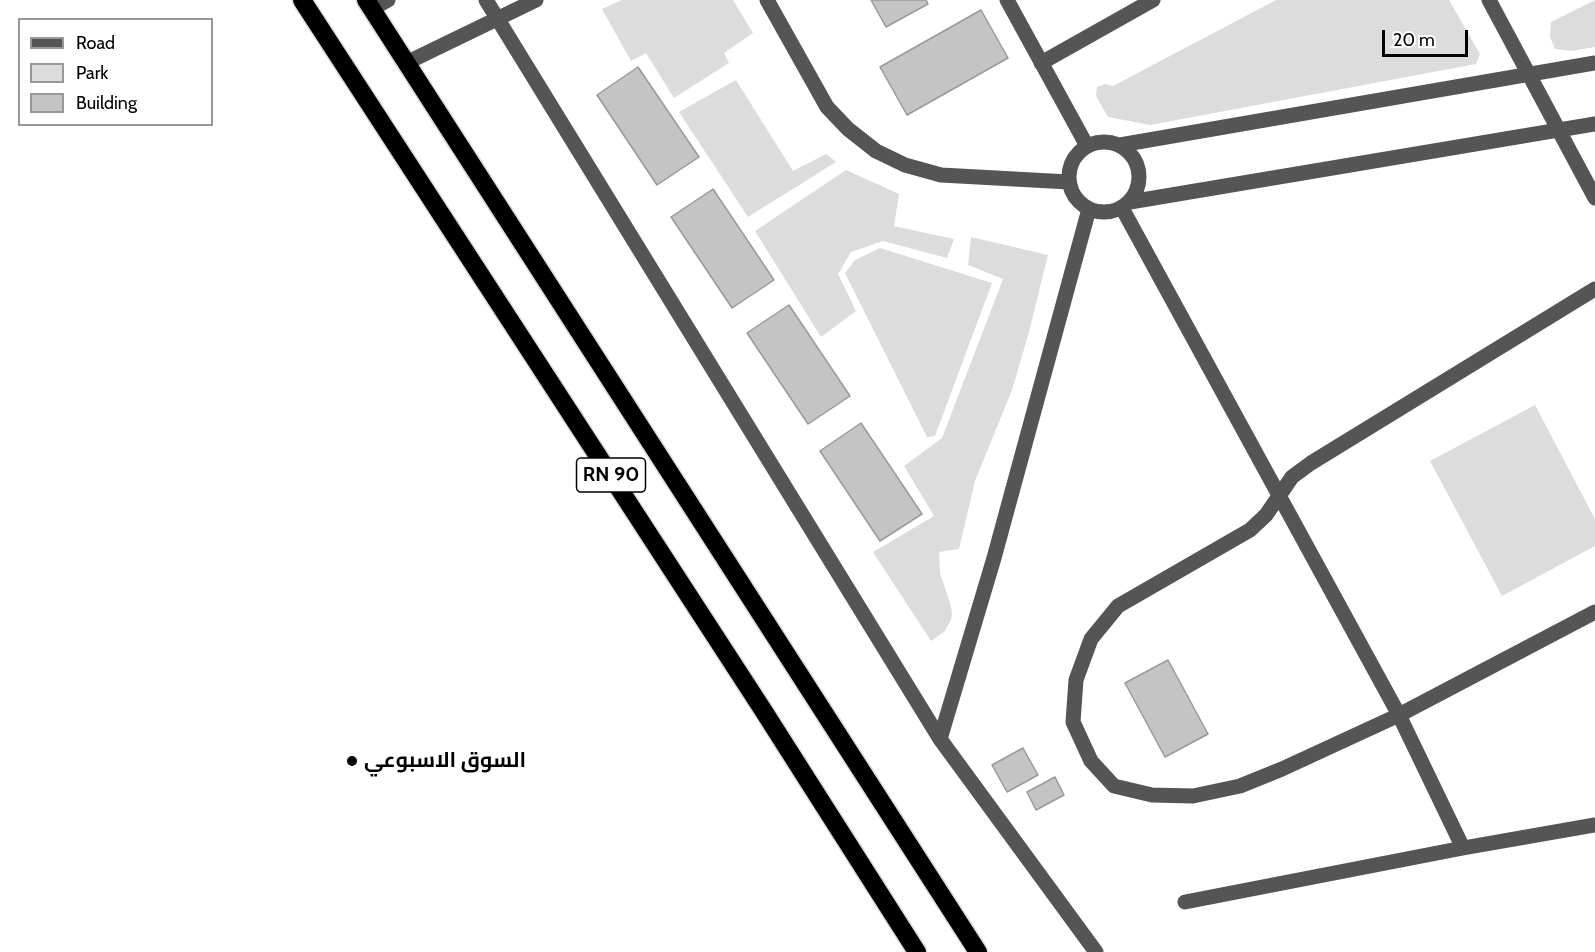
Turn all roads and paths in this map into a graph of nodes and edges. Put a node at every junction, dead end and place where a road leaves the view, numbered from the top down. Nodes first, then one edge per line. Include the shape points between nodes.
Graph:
1 (302, 0) edge
2 (388, 0) edge
3 (486, 0) edge
4 (536, 0) edge
5 (767, 0) edge
6 (1007, 0) edge
7 (1153, 0) edge
8 (1489, 0) edge
9 (369, 4) edge
10 (497, 19) junction
11 (406, 63) junction
12 (1041, 63) junction
13 (1595, 63) edge
14 (1528, 74) junction
15 (1595, 124) edge
16 (1559, 130) junction
17 (1120, 145) junction
18 (1087, 146) junction
19 (1069, 182) junction
20 (1595, 198) edge
21 (1126, 205) junction
22 (1089, 209) junction
23 (1595, 289) edge
24 (1280, 496) junction
25 (1595, 612) edge
26 (1399, 715) junction
27 (940, 739) junction
28 (1595, 825) edge
29 (1463, 848) junction
30 (1185, 902) dead end
31 (917, 952) edge
32 (978, 952) edge
33 (1096, 952) edge

1 - 31 highway, RN 90
2 - 9 lane
3 - 10 lane
4 - 10 lane
5 - 19 lane via 827,107 876,151 905,165 941,175
6 - 12 lane
7 - 12 lane
8 - 14 lane
9 - 11 highway, RN 90
10 - 11 lane
10 - 27 lane
11 - 32 highway, RN 90
12 - 18 lane
13 - 14 lane
14 - 16 lane
14 - 17 lane
15 - 16 lane
16 - 20 lane
16 - 21 lane
17 - 18 lane via 1098,142
17 - 21 lane via 1138,164 1140,178 1137,191
18 - 19 lane via 1073,161
19 - 22 lane via 1076,198
21 - 22 lane via 1106,213
21 - 24 lane
22 - 27 lane
23 - 24 lane via 1311,463 1292,477
24 - 26 lane
24 - 26 lane via 1250,530 1119,606 1091,639 1076,680 1073,722 1091,761 1114,786 1152,795 1193,796 1240,786
25 - 26 lane
26 - 29 lane
27 - 33 lane
28 - 29 lane
29 - 30 lane

